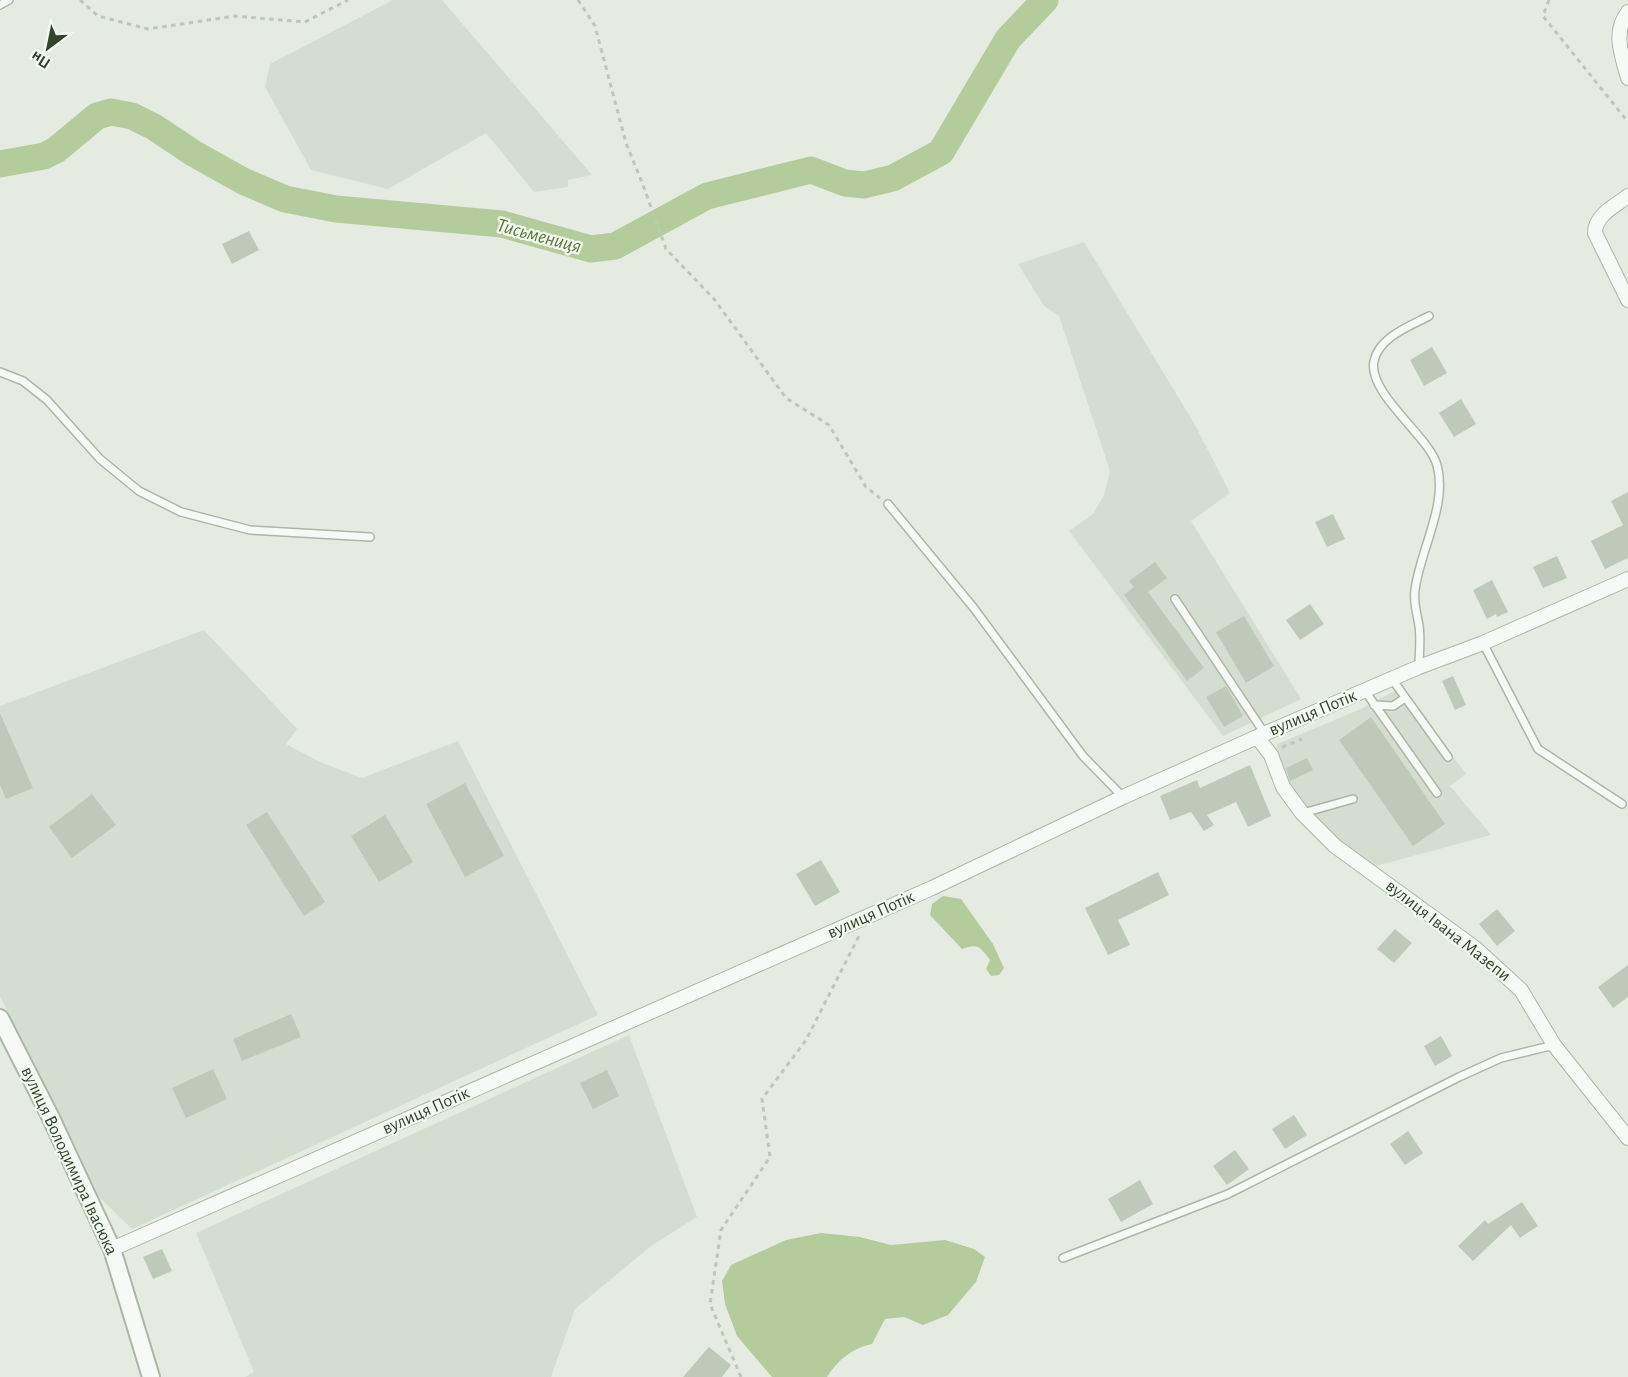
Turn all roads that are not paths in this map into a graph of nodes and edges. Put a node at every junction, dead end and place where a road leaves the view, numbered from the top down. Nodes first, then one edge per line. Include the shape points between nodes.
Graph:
1 (9, 0) edge
2 (0, 5) edge
3 (1628, 12) edge
4 (1628, 78) edge
5 (1628, 196) edge
6 (1628, 300) edge
7 (1429, 316) dead end
8 (0, 372) edge
9 (888, 504) road end
10 (370, 537) dead end
11 (1628, 579) edge
12 (1175, 599) dead end
13 (1483, 643) junction
14 (1419, 667) junction
15 (1392, 679) junction
16 (1365, 691) junction
17 (1405, 698) junction
18 (1374, 705) junction
19 (1262, 736) junction
20 (1448, 757) dead end
21 (1437, 793) dead end
22 (1123, 797) junction
23 (1353, 799) dead end
24 (1622, 804) dead end
25 (1302, 813) junction
26 (0, 1018) edge
27 (1554, 1045) junction
28 (1628, 1138) edge
29 (112, 1249) junction
30 (1063, 1258) dead end
31 (151, 1377) edge

1 - 2 lane
3 - 4 street via 1618,32
5 - 6 street via 1603,214 1594,233
7 - 14 lane via 1390,338 1378,349 1373,362 1377,379 1396,410 1432,453 1437,466 1440,490 1415,589
8 - 10 lane via 23,381 47,400 100,459 139,491 181,512 250,530
9 - 22 lane via 973,607 1083,756
11 - 13 street, вулиця Потік
12 - 19 lane
13 - 14 street, вулиця Потік
13 - 24 lane via 1538,749
14 - 15 street, вулиця Потік
15 - 16 street, вулиця Потік
15 - 17 lane
16 - 18 lane
16 - 19 street, вулиця Потік
17 - 18 lane via 1393,706
17 - 20 lane
18 - 21 lane
19 - 22 street, вулиця Потік
19 - 25 street, вулиця Івана Мазепи via 1283,787
22 - 29 street, вулиця Потік via 870,915
23 - 25 lane
25 - 27 street, вулиця Івана Мазепи via 1335,846 1474,948 1521,990
26 - 29 street, вулиця Володимира Івасюка
27 - 28 street, вулиця Івана Мазепи
27 - 30 lane via 1501,1058 1228,1194
29 - 31 street, вулиця Володимира Івасюка

